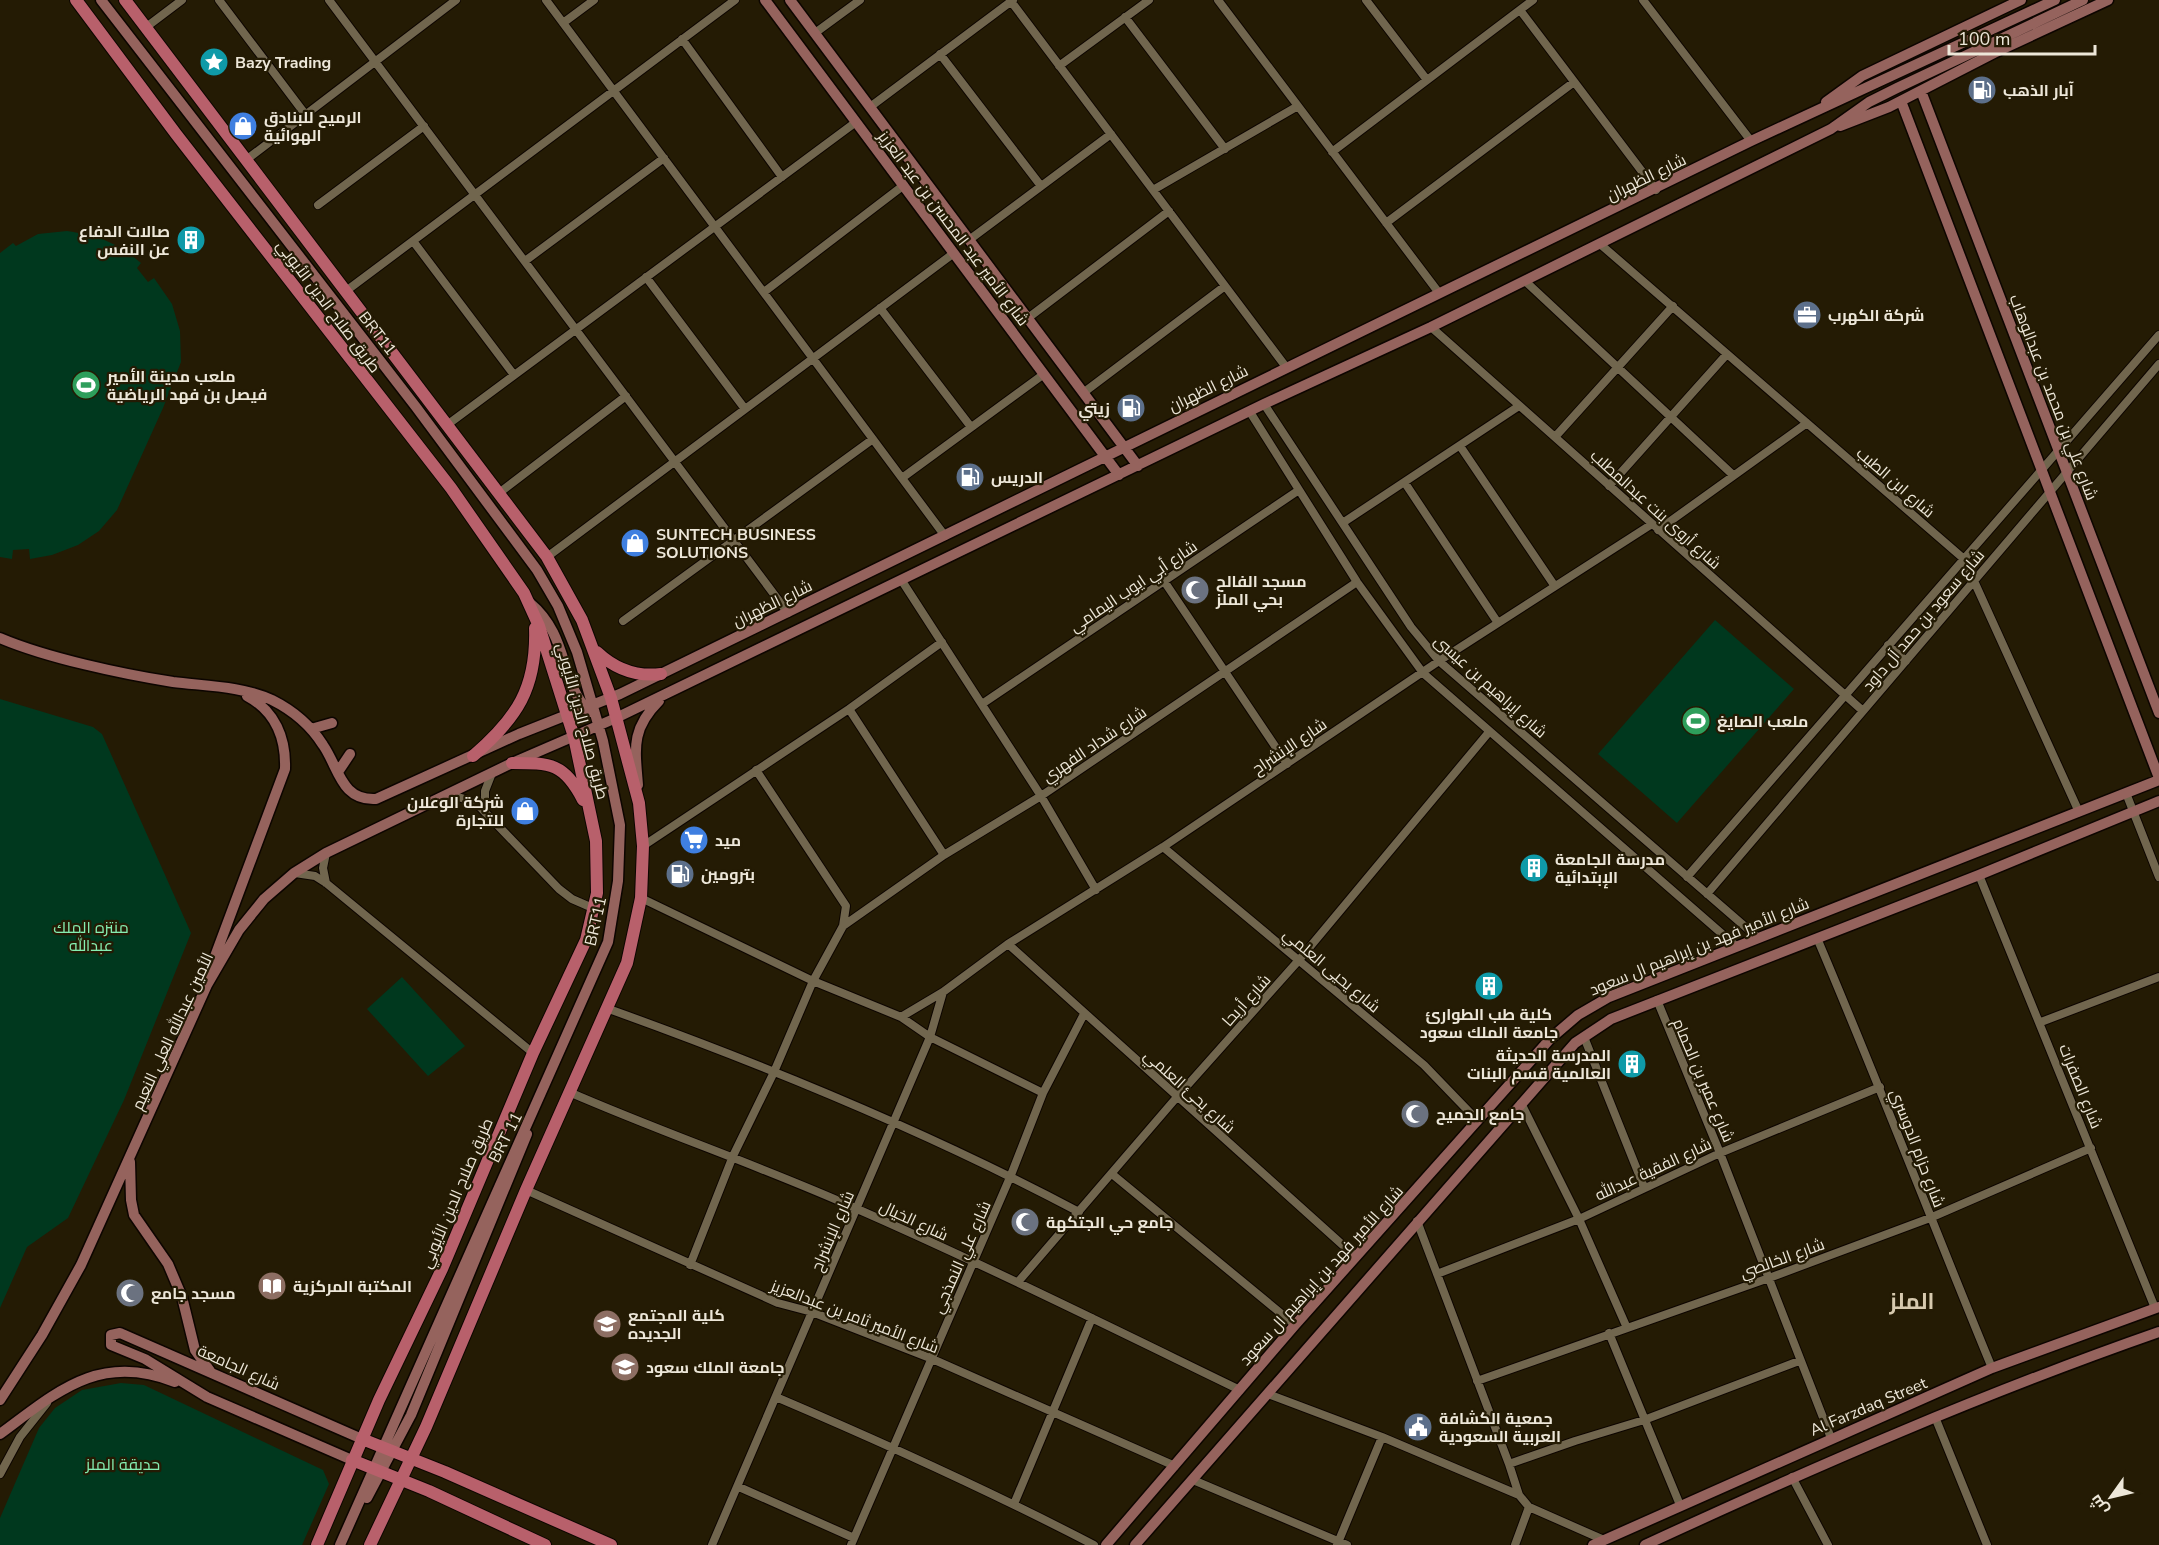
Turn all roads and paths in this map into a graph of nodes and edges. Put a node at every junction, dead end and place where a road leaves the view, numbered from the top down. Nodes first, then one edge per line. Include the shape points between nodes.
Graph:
1 (76, 0) edge
2 (101, 0) edge
3 (125, 0) edge
4 (182, 0) edge
5 (219, 0) edge
6 (329, 0) edge
7 (456, 0) edge
8 (546, 0) edge
9 (594, 0) edge
10 (735, 0) edge
11 (765, 0) edge
12 (790, 0) edge
13 (860, 0) edge
14 (1012, 0) edge
15 (1149, 0) edge
16 (1218, 0) edge
17 (1366, 0) edge
18 (1533, 0) edge
19 (1643, 0) edge
20 (2021, 0) edge
21 (2055, 0) edge
22 (2083, 0) edge
23 (2108, 0) edge
24 (1520, 10) junction
25 (1125, 17) junction
26 (563, 23) junction
27 (145, 28) junction
28 (815, 33) junction
29 (682, 39) junction
30 (940, 54) junction
31 (375, 62) junction
32 (1059, 66) junction
33 (1427, 80) junction
34 (1574, 82) junction
35 (614, 90) junction
36 (1921, 91) junction
37 (1901, 101) junction
38 (1298, 106) junction
39 (870, 107) junction
40 (1819, 109) junction
41 (305, 114) junction
42 (856, 122) junction
43 (424, 126) junction
44 (1831, 129) junction
45 (1111, 134) junction
46 (1751, 141) junction
47 (1225, 149) junction
48 (1332, 152) junction
49 (664, 158) junction
50 (246, 160) junction
51 (782, 177) junction
52 (904, 185) junction
53 (1041, 186) junction
54 (1153, 190) junction
55 (1656, 190) junction
56 (475, 195) junction
57 (318, 205) dead end
58 (1169, 211) junction
59 (1386, 223) junction
60 (715, 226) junction
61 (969, 240) junction
62 (413, 241) junction
63 (1600, 244) junction
64 (954, 253) junction
65 (525, 261) junction
66 (646, 277) junction
67 (1525, 281) junction
68 (1225, 286) junction
69 (346, 291) junction
70 (764, 292) junction
71 (1439, 293) junction
72 (1673, 306) junction
73 (880, 308) junction
74 (1028, 318) junction
75 (1431, 327) junction
76 (576, 329) junction
77 (2159, 335) edge
78 (1727, 354) junction
79 (813, 358) junction
80 (2159, 364) edge
81 (1619, 366) junction
82 (1286, 367) junction
83 (1044, 374) junction
84 (514, 375) junction
85 (1083, 393) junction
86 (626, 396) junction
87 (1264, 405) junction
88 (1520, 406) junction
89 (745, 409) junction
90 (1250, 412) junction
91 (1671, 416) junction
92 (1807, 423) junction
93 (447, 425) junction
94 (971, 427) junction
95 (1555, 437) junction
96 (873, 439) junction
97 (1124, 446) junction
98 (1460, 446) junction
99 (2058, 451) junction
100 (1105, 455) junction
101 (675, 461) junction
102 (1138, 466) junction
103 (2042, 470) junction
104 (2066, 472) junction
105 (1119, 475) junction
106 (1732, 475) junction
107 (902, 478) junction
108 (1405, 483) junction
109 (1609, 486) junction
110 (1299, 490) junction
111 (2050, 492) junction
112 (499, 494) junction
113 (1344, 522) junction
114 (1652, 524) junction
115 (1658, 530) junction
116 (945, 536) junction
117 (734, 540) junction
118 (547, 557) junction
119 (1964, 559) junction
120 (902, 581) junction
121 (1164, 581) junction
122 (1973, 581) junction
123 (1357, 582) junction
124 (1554, 585) junction
125 (532, 609) junction
126 (788, 613) junction
127 (623, 621) dead end
128 (1497, 623) junction
129 (0, 638) edge
130 (942, 642) junction
131 (1888, 645) junction
132 (595, 650) junction
133 (1439, 661) junction
134 (1906, 661) junction
135 (1224, 673) junction
136 (1423, 673) junction
137 (661, 674) junction
138 (235, 690) junction
139 (666, 694) junction
140 (1845, 695) junction
141 (611, 698) junction
142 (982, 704) junction
143 (849, 709) junction
144 (1863, 711) junction
145 (593, 713) junction
146 (2159, 713) edge
147 (567, 715) junction
148 (616, 718) junction
149 (332, 723) dead end
150 (311, 729) junction
151 (1489, 732) junction
152 (573, 736) junction
153 (350, 754) dead end
154 (473, 756) junction
155 (512, 763) junction
156 (1287, 764) junction
157 (756, 770) junction
158 (338, 772) junction
159 (494, 772) junction
160 (2159, 779) edge
161 (2126, 793) junction
162 (448, 794) junction
163 (1041, 796) junction
164 (2159, 801) edge
165 (639, 802) junction
166 (2133, 811) junction
167 (485, 812) junction
168 (2079, 812) junction
169 (592, 817) junction
170 (643, 846) junction
171 (1163, 847) junction
172 (326, 853) junction
173 (944, 855) junction
174 (294, 873) junction
175 (1979, 875) junction
176 (1687, 877) junction
177 (2159, 877) edge
178 (326, 883) junction
179 (1096, 890) junction
180 (1707, 894) junction
181 (641, 898) junction
182 (595, 909) junction
183 (843, 926) junction
184 (1757, 937) junction
185 (1817, 938) junction
186 (1008, 944) junction
187 (1736, 946) junction
188 (1299, 960) junction
189 (2159, 977) edge
190 (813, 981) junction
191 (943, 992) junction
192 (1657, 1000) junction
193 (606, 1008) junction
194 (195, 1009) junction
195 (1084, 1014) junction
196 (901, 1017) junction
197 (2041, 1022) junction
198 (930, 1037) junction
199 (1584, 1037) junction
200 (533, 1053) junction
201 (774, 1072) junction
202 (1880, 1087) junction
203 (569, 1092) junction
204 (1043, 1093) junction
205 (1177, 1097) junction
206 (1521, 1103) junction
207 (535, 1110) joint
208 (1478, 1121) junction
209 (892, 1122) junction
210 (2091, 1148) junction
211 (1720, 1153) junction
212 (734, 1156) junction
213 (130, 1158) junction
214 (1112, 1174) junction
215 (1011, 1176) junction
216 (1644, 1187) junction
217 (526, 1190) junction
218 (856, 1208) junction
219 (1079, 1212) junction
220 (1930, 1218) junction
221 (1579, 1219) junction
222 (1417, 1221) junction
223 (1356, 1257) junction
224 (974, 1263) junction
225 (690, 1265) junction
226 (1437, 1274) junction
227 (1769, 1278) junction
228 (1018, 1282) junction
229 (2157, 1308) edge
230 (812, 1312) junction
231 (1092, 1318) junction
232 (1295, 1325) junction
233 (1627, 1328) junction
234 (2159, 1332) edge
235 (1609, 1334) junction
236 (930, 1359) junction
237 (1799, 1361) junction
238 (1992, 1368) junction
239 (213, 1374) junction
240 (1477, 1382) junction
241 (1240, 1390) junction
242 (197, 1391) junction
243 (54, 1394) junction
244 (1268, 1394) junction
245 (776, 1397) junction
246 (0, 1400) edge
247 (1052, 1411) junction
248 (1935, 1417) junction
249 (1644, 1420) junction
250 (0, 1434) edge
251 (1382, 1437) junction
252 (1831, 1438) junction
253 (362, 1439) junction
254 (892, 1447) junction
255 (387, 1449) junction
256 (410, 1458) junction
257 (352, 1460) junction
258 (1509, 1464) junction
259 (1174, 1466) junction
260 (376, 1470) junction
261 (0, 1474) edge
262 (1792, 1477) junction
263 (401, 1480) junction
264 (1193, 1480) junction
265 (739, 1487) junction
266 (1519, 1495) junction
267 (1014, 1504) junction
268 (1680, 1505) junction
269 (1529, 1507) junction
270 (1604, 1540) junction
271 (853, 1541) edge
272 (1338, 1543) edge
273 (316, 1545) edge
274 (340, 1545) edge
275 (347, 1545) edge
276 (370, 1545) edge
277 (545, 1545) edge
278 (611, 1545) edge
279 (712, 1545) edge
280 (1094, 1545) edge
281 (1106, 1545) edge
282 (1135, 1545) edge
283 (1347, 1545) edge
284 (1515, 1545) edge
285 (1593, 1545) edge
286 (1645, 1545) edge
287 (1828, 1545) edge
288 (1987, 1545) edge

1 - 125 main road, طريق صلاح الدين الأيوبي via 460,501
2 - 145 main road, BRT11 via 537,570 558,606 577,652
3 - 27 main road, طريق صلاح الدين الأيوبي
4 - 27 street
5 - 41 street
6 - 31 street
7 - 31 street
8 - 26 street
9 - 26 street
10 - 29 street
11 - 42 main road, شارع الأمير عبد المحسن بن عبد العزيز
12 - 28 main road, شارع الأمير عبد المحسن بن عبد العزيز
13 - 28 street
14 - 30 street
14 - 32 street
15 - 25 street
16 - 38 street
17 - 33 street
18 - 24 street
19 - 46 street
20 - 40 main road via 1862,76
21 - 40 main road
22 - 44 main road via 1890,91
23 - 36 main road
24 - 33 street
24 - 34 street
25 - 32 street
25 - 47 street
26 - 35 street
27 - 50 main road, طريق صلاح الدين الأيوبي
28 - 39 main road, شارع الأمير عبد المحسن بن عبد العزيز
29 - 35 street
29 - 51 street
30 - 39 street
30 - 53 street
31 - 41 street
31 - 43 street
32 - 45 street
33 - 48 street
34 - 55 street
34 - 59 street
35 - 49 street
35 - 56 street
36 - 37 main road
36 - 99 main road, شارع علي بن محمد بن عبدالوهاب
37 - 44 main road
37 - 103 main road
38 - 47 street
38 - 48 street
39 - 61 main road, شارع الأمير عبد المحسن بن عبد العزيز
40 - 46 main road, شارع الظهران
41 - 50 street
42 - 51 street
42 - 52 main road, شارع الأمير عبد المحسن بن عبد العزيز
43 - 56 street
43 - 57 street
44 - 63 main road
45 - 53 street
45 - 54 street
46 - 55 main road, شارع الظهران
47 - 54 street
48 - 59 street
49 - 60 street
49 - 65 street
50 - 69 main road, طريق صلاح الدين الأيوبي
51 - 60 street
52 - 64 main road, شارع الأمير عبد المحسن بن عبد العزيز
52 - 70 street
53 - 61 street
54 - 58 street
55 - 71 main road, شارع الظهران
56 - 62 street
56 - 65 street
58 - 68 street
58 - 74 street
59 - 71 street
60 - 66 street
60 - 70 street
61 - 74 main road, شارع الأمير عبد المحسن بن عبد العزيز
62 - 69 street
62 - 84 street
63 - 67 main road
63 - 72 street, شارع ابن الطيب
64 - 73 street
64 - 83 main road, شارع الأمير عبد المحسن بن عبد العزيز
65 - 76 street
66 - 76 street
66 - 89 street
67 - 75 main road
67 - 81 street
68 - 82 street
68 - 85 street
69 - 93 main road, طريق صلاح الدين الأيوبي
70 - 79 street
71 - 82 main road, شارع الظهران
72 - 78 street, شارع ابن الطيب
72 - 81 street
73 - 79 street
73 - 94 street
74 - 85 main road, شارع الأمير عبد المحسن بن عبد العزيز
75 - 87 main road
75 - 88 street, شارع أروى بنت عبدالمطلب
76 - 84 street
76 - 86 street
77 - 99 street
78 - 91 street
78 - 92 street, شارع ابن الطيب
79 - 89 street
79 - 96 street
80 - 104 street, شارع سعود بن حمد آل داود
81 - 91 street
81 - 95 street
82 - 97 main road, شارع الظهران
83 - 94 street
83 - 100 main road, شارع الأمير عبد المحسن بن عبد العزيز
84 - 93 street
85 - 97 main road, شارع الأمير عبد المحسن بن عبد العزيز
86 - 101 street
86 - 112 street
87 - 90 main road
87 - 113 street, شارع إبراهيم بن عيسى
88 - 95 street, شارع أروى بنت عبدالمطلب
88 - 98 street
89 - 101 street
90 - 102 main road
90 - 110 street
91 - 106 street
91 - 109 street
92 - 106 street
92 - 119 street, شارع ابن الطيب
93 - 112 main road, طريق صلاح الدين الأيوبي
94 - 107 street
95 - 109 street, شارع أروى بنت عبدالمطلب
96 - 107 street
96 - 117 street
97 - 100 main road, شارع الظهران
97 - 102 main road, شارع الأمير عبد المحسن بن عبد العزيز
98 - 108 street
98 - 124 street
99 - 103 street
99 - 104 main road, شارع علي بن محمد بن عبدالوهاب
100 - 105 main road, شارع الأمير عبد المحسن بن عبد العزيز
100 - 116 main road, شارع الظهران
101 - 117 street
101 - 118 street
102 - 105 main road
103 - 111 main road
103 - 119 street
104 - 111 street, شارع سعود بن حمد آل داود
104 - 146 main road, شارع علي بن محمد بن عبدالوهاب
105 - 120 main road
106 - 115 street
107 - 116 street
108 - 113 street
108 - 128 street
109 - 114 street, شارع أروى بنت عبدالمطلب
110 - 121 street, شارع أبي ايوب اليمامي
110 - 123 street
111 - 122 street, شارع سعود بن حمد آل داود
111 - 160 main road
112 - 118 main road, طريق صلاح الدين الأيوبي
113 - 133 street, شارع إبراهيم بن عيسى via 1411,627
114 - 115 street, شارع أروى بنت عبدالمطلب
114 - 124 street, شارع الإنشراح
115 - 140 street, شارع أروى بنت عبدالمطلب
116 - 126 main road, شارع الظهران
117 - 126 street
117 - 127 street
118 - 132 main road, طريق صلاح الدين الأيوبي
119 - 122 street, شارع ابن الطيب
119 - 131 street
120 - 130 street
120 - 139 main road
121 - 135 street
121 - 142 street, شارع أبي ايوب اليمامي
122 - 134 street, شارع سعود بن حمد آل داود
122 - 168 street, شارع ابن الطيب
123 - 135 street, شارع شداد الفهري
123 - 136 street
124 - 128 street, شارع الإنشراح
125 - 145 main road via 554,630 577,694
125 - 147 main road, طريق صلاح الدين الأيوبي
125 - 154 main road via 534,666 526,693 503,729
126 - 137 main road, شارع الظهران
128 - 133 street, شارع الإنشراح
129 - 138 main road via 133,674
130 - 142 street
130 - 143 street
131 - 134 street
131 - 140 street
132 - 137 main road via 625,671
132 - 141 main road, طريق صلاح الدين الأيوبي
133 - 136 street, شارع الإنشراح
133 - 176 street, شارع إبراهيم بن عيسى
134 - 144 street, شارع سعود بن حمد آل داود
135 - 156 street
135 - 163 street, شارع شداد الفهري
136 - 151 street
136 - 156 street, شارع الإنشراح
137 - 141 main road, شارع الظهران
138 - 150 main road via 271,700
138 - 194 main road via 257,702 274,720 284,744 285,769
139 - 148 main road
139 - 165 main road via 647,713 635,741
140 - 144 street, شارع أروى بنت عبدالمطلب
140 - 176 street
141 - 145 main road, شارع الظهران
141 - 148 main road, طريق صلاح الدين الأيوبي
142 - 163 street
143 - 157 street
143 - 173 street
144 - 180 street, شارع سعود بن حمد آل داود
145 - 147 main road
145 - 148 main road
145 - 152 main road, الأمين عبدالله العلي النعيم
145 - 207 main road, BRT11 via 620,825 615,911 597,969
147 - 152 main road, طريق صلاح الدين الأيوبي
147 - 154 main road
148 - 165 main road, طريق صلاح الدين الأيوبي
149 - 150 main road
150 - 158 main road
151 - 187 street
151 - 188 street, شارع أريحا
152 - 155 main road, الأمين عبدالله العلي النعيم
152 - 169 main road, طريق صلاح الدين الأيوبي
153 - 158 main road
154 - 158 main road via 376,799 362,798 349,791
155 - 159 main road, الأمين عبدالله العلي النعيم
155 - 169 main road via 550,764 566,773
156 - 171 street, شارع الإنشراح
157 - 170 street
157 - 183 street, شارع شداد الفهري via 846,906
159 - 162 main road, الأمين عبدالله العلي النعيم
159 - 167 street via 485,791
160 - 161 main road, شارع الأمير فهد بن إبراهيم ال سعود
161 - 166 street
161 - 168 main road, شارع الأمير فهد بن إبراهيم ال سعود
162 - 167 street via 468,800
162 - 172 main road, الأمين عبدالله العلي النعيم
163 - 173 street, شارع شداد الفهري
163 - 179 street
164 - 166 main road
165 - 170 main road, طريق صلاح الدين الأيوبي
166 - 175 main road
166 - 177 street
167 - 182 street via 559,889
168 - 184 main road, شارع الأمير فهد بن إبراهيم ال سعود
169 - 182 main road, طريق صلاح الدين الأيوبي via 598,860
170 - 181 main road, طريق صلاح الدين الأيوبي
171 - 179 street, شارع الإنشراح
171 - 188 street, شارع يحيى العلمي
172 - 174 main road, الأمين عبدالله العلي النعيم
172 - 178 street
173 - 183 street, شارع شداد الفهري
174 - 178 street via 315,876
174 - 194 main road, الأمين عبدالله العلي النعيم via 264,899 239,930
175 - 185 main road
175 - 197 street, شارع الصفرات
176 - 180 street, شارع إبراهيم بن عيسى
178 - 200 street
179 - 186 street, شارع الإنشراح
180 - 184 street, شارع إبراهيم بن عيسى
181 - 190 street
181 - 193 main road, طريق صلاح الدين الأيوبي via 627,963
182 - 200 main road, طريق صلاح الدين الأيوبي via 586,940
183 - 190 street, شارع شداد الفهري
184 - 187 main road, شارع الأمير فهد بن إبراهيم ال سعود
185 - 192 main road
185 - 202 street, شارع حزام الدوسري
186 - 191 street, شارع الإنشراح
186 - 195 street, شارع يحئ العلمي
187 - 208 main road, شارع الأمير فهد بن إبراهيم ال سعود via 1609,997 1578,1015 1550,1039
188 - 205 street, شارع أريحا
188 - 208 street, شارع يحيى العلمي via 1424,1065
189 - 197 street
190 - 196 street
190 - 201 street, شارع شداد الفهري
191 - 196 street, شارع الإنشراح
191 - 198 street, شارع الإنشراح
192 - 199 main road via 1611,1019
192 - 211 street, شارع عمير بن الحمام
193 - 201 street
193 - 203 main road, طريق صلاح الدين الأيوبي
194 - 213 main road, الأمين عبدالله العلي النعيم
195 - 204 street, شارع علي النمذجي
195 - 205 street, شارع يحئ العلمي
196 - 198 street
197 - 210 street, شارع الصفرات
198 - 204 street
198 - 209 street, شارع الإنشراح
199 - 206 main road
199 - 216 street
200 - 253 main road, طريق صلاح الدين الأيوبي via 442,1269
201 - 209 street
201 - 212 street, شارع شداد الفهري
202 - 211 street, شارع الفقية عبدالله
202 - 220 street, شارع حزام الدوسري
203 - 212 street, شارع الخيال
203 - 217 main road, طريق صلاح الدين الأيوبي
204 - 215 street, شارع علي النمذجي
205 - 214 street, شارع أريحا
205 - 223 street, شارع يحئ العلمي
206 - 221 street
206 - 222 main road
207 - 255 main road, BRT 11 via 447,1330
208 - 223 main road, شارع الأمير فهد بن إبراهيم ال سعود
209 - 215 street
209 - 218 street, شارع الإنشراح
210 - 220 street, شارع الخالصي
210 - 229 street, شارع الصفرات
211 - 216 street, شارع الفقية عبدالله
211 - 227 street, شارع عمير بن الحمام
212 - 218 street, شارع الخيال
212 - 225 street, شارع شداد الفهري
213 - 239 main road via 134,1215 168,1264 182,1297 195,1350
213 - 246 main road, الأمين عبدالله العلي النعيم via 62,1300
214 - 219 street, شارع أريحا
214 - 232 street
215 - 219 street
215 - 224 street, شارع علي النمذجي
216 - 221 street, شارع الفقية عبدالله
217 - 225 street, شارع الأمير ثامر بن عبدالعزيز
217 - 256 main road, طريق صلاح الدين الأيوبي
218 - 224 street, شارع الخيال
218 - 230 street, شارع الإنشراح
219 - 228 street, شارع أريحا
220 - 227 street, شارع الخالصي
220 - 238 street, شارع حزام الدوسري
221 - 226 street, شارع الفقية عبدالله
221 - 233 street
222 - 226 street
222 - 244 main road
223 - 232 main road, شارع الأمير فهد بن إبراهيم ال سعود
224 - 228 street, شارع الخيال
224 - 236 street, شارع علي النمذجي
225 - 230 street, شارع الأمير ثامر بن عبدالعزيز via 778,1303
226 - 240 street
227 - 233 street, شارع الخالصي
227 - 237 street, شارع عمير بن الحمام
228 - 231 street, شارع الخيال
229 - 238 main road, Al Farzdaq Street
230 - 236 street, شارع الأمير ثامر بن عبدالعزيز
230 - 245 street, شارع الإنشراح
231 - 241 street, شارع الخيال
231 - 247 street
232 - 241 main road, شارع الأمير فهد بن إبراهيم ال سعود
233 - 235 street, شارع الخالصي
234 - 248 main road
235 - 240 street, شارع الخالصي
235 - 249 street
236 - 247 street, شارع الأمير ثامر بن عبدالعزيز
236 - 254 street, شارع علي النمذجي
237 - 249 street
237 - 252 street, شارع عمير بن الحمام
238 - 252 main road, Al Farzdaq Street
239 - 242 main road, شارع الجامعة via 120,1333 111,1335 111,1345 150,1362
239 - 253 main road, شارع الجامعة
240 - 258 street
241 - 259 main road, شارع الأمير فهد بن إبراهيم ال سعود
242 - 243 main road via 160,1376 129,1371 82,1379
242 - 257 main road, شارع الجامعة
243 - 250 main road
243 - 261 street via 20,1437
244 - 251 street
244 - 264 main road
245 - 254 street
245 - 265 street, شارع الإنشراح
247 - 259 street, شارع الأمير ثامر بن عبدالعزيز
247 - 267 street
248 - 262 main road
248 - 288 street
249 - 258 street
249 - 268 street
251 - 266 street
251 - 272 street
252 - 268 main road, Al Farzdaq Street
253 - 255 main road, شارع الجامعة
253 - 257 main road, طريق صلاح الدين الأيوبي
254 - 267 street
254 - 271 street, شارع علي النمذجي
255 - 256 main road, شارع الجامعة
255 - 260 main road, BRT 11
256 - 263 main road, طريق صلاح الدين الأيوبي
256 - 278 main road, شارع الجامعة
257 - 260 main road
257 - 273 main road, طريق صلاح الدين الأيوبي
258 - 266 street
259 - 281 main road, شارع الأمير فهد بن إبراهيم ال سعود
260 - 263 main road
260 - 274 main road, BRT 11
260 - 275 main road, BRT 11
262 - 286 main road
262 - 287 street
263 - 276 main road, طريق صلاح الدين الأيوبي
263 - 277 main road
264 - 272 street
264 - 282 main road
265 - 271 street
265 - 279 street, شارع الإنشراح
266 - 269 street
267 - 280 street
268 - 270 main road, Al Farzdaq Street
269 - 270 street
269 - 284 street
270 - 285 main road, Al Farzdaq Street
272 - 283 street

